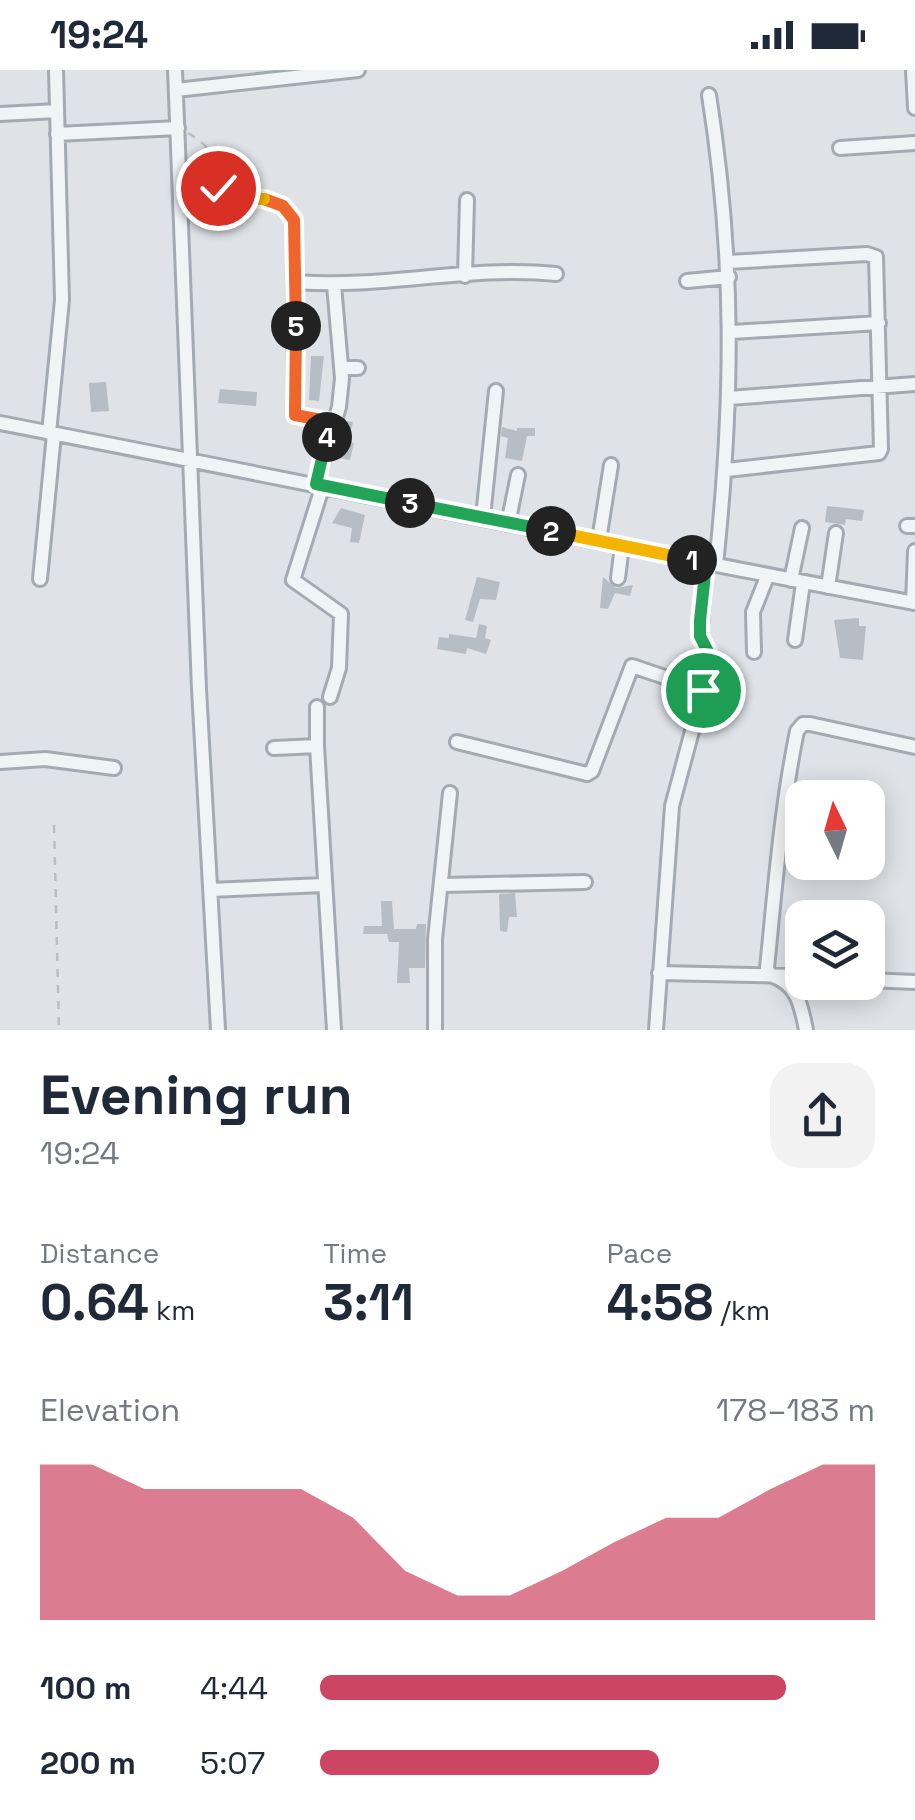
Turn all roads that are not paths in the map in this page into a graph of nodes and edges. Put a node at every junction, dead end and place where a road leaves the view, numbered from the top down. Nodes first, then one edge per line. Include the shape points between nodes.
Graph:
1 (56, 70) edge
2 (174, 70) edge
3 (358, 70) edge
4 (914, 70) edge
5 (176, 90) junction
6 (709, 95) dead end
7 (915, 108) edge
8 (57, 112) junction
9 (0, 114) edge
10 (178, 128) junction
11 (57, 134) junction
12 (915, 143) edge
13 (840, 148) dead end
14 (467, 200) dead end
15 (294, 220) road end
16 (728, 270) junction
17 (556, 274) dead end
18 (464, 276) junction
19 (687, 281) dead end
20 (297, 282) junction
21 (334, 285) junction
22 (879, 322) junction
23 (732, 332) junction
24 (341, 368) junction
25 (358, 368) dead end
26 (915, 384) edge
27 (880, 387) junction
28 (496, 391) dead end
29 (730, 398) junction
30 (332, 422) junction
31 (0, 424) edge
32 (52, 433) junction
33 (192, 460) junction
34 (610, 464) dead end
35 (727, 470) junction
36 (518, 475) dead end
37 (319, 484) junction
38 (482, 518) junction
39 (508, 524) junction
40 (802, 528) dead end
41 (836, 533) dead end
42 (599, 540) junction
43 (622, 546) junction
44 (915, 551) edge
45 (711, 564) junction
46 (767, 577) junction
47 (618, 578) dead end
48 (40, 579) dead end
49 (797, 581) junction
50 (828, 587) junction
51 (914, 603) edge
52 (795, 640) dead end
53 (754, 652) dead end
54 (703, 690) junction
55 (330, 697) dead end
56 (317, 707) dead end
57 (457, 742) dead end
58 (317, 746) junction
59 (915, 747) edge
60 (274, 748) dead end
61 (0, 762) edge
62 (114, 768) dead end
63 (450, 793) dead end
64 (586, 882) dead end
65 (323, 885) junction
66 (443, 885) junction
67 (210, 890) junction
68 (659, 973) junction
69 (770, 975) junction
70 (785, 975) edge
71 (885, 981) edge
72 (915, 982) edge
73 (218, 1030) edge
74 (334, 1030) edge
75 (435, 1030) edge
76 (656, 1030) edge
77 (806, 1030) edge

1 - 8 street
2 - 5 street
3 - 5 street
4 - 7 street
5 - 10 street
6 - 16 street
8 - 9 street
8 - 11 street
10 - 11 street
10 - 33 street
11 - 32 street via 62,300
12 - 13 street
14 - 18 street
15 - 20 street
16 - 19 street
16 - 22 street via 874,256
16 - 23 street
17 - 18 street
18 - 21 street
20 - 21 street
20 - 30 street via 295,415
21 - 24 street
22 - 23 street
22 - 27 street
23 - 29 street
24 - 25 street
24 - 30 street
26 - 27 street
27 - 29 street
27 - 35 street via 879,453
28 - 38 street
29 - 35 street
30 - 37 street
31 - 32 street
32 - 33 street
32 - 48 street
33 - 37 street
33 - 67 street
34 - 42 street
35 - 45 street
36 - 39 street
37 - 38 street
37 - 55 street via 294,580 341,614 339,668
38 - 39 street
39 - 42 street
40 - 49 street
41 - 50 street
42 - 43 street
43 - 45 street
43 - 47 street
44 - 51 street
45 - 46 street
45 - 54 street via 700,621 708,652
46 - 49 street
46 - 53 street via 754,612
49 - 50 street
49 - 52 street
50 - 51 street
54 - 57 street via 632,666 587,774
54 - 68 street via 672,806
56 - 58 street
58 - 60 street
58 - 65 street
59 - 69 street via 810,724 798,728 782,807
61 - 62 street via 45,759
63 - 66 street
64 - 66 street
65 - 67 street
65 - 74 street
66 - 75 street via 435,939
67 - 73 street
68 - 69 street
68 - 76 street
69 - 70 street
69 - 77 street via 792,986
71 - 72 street

